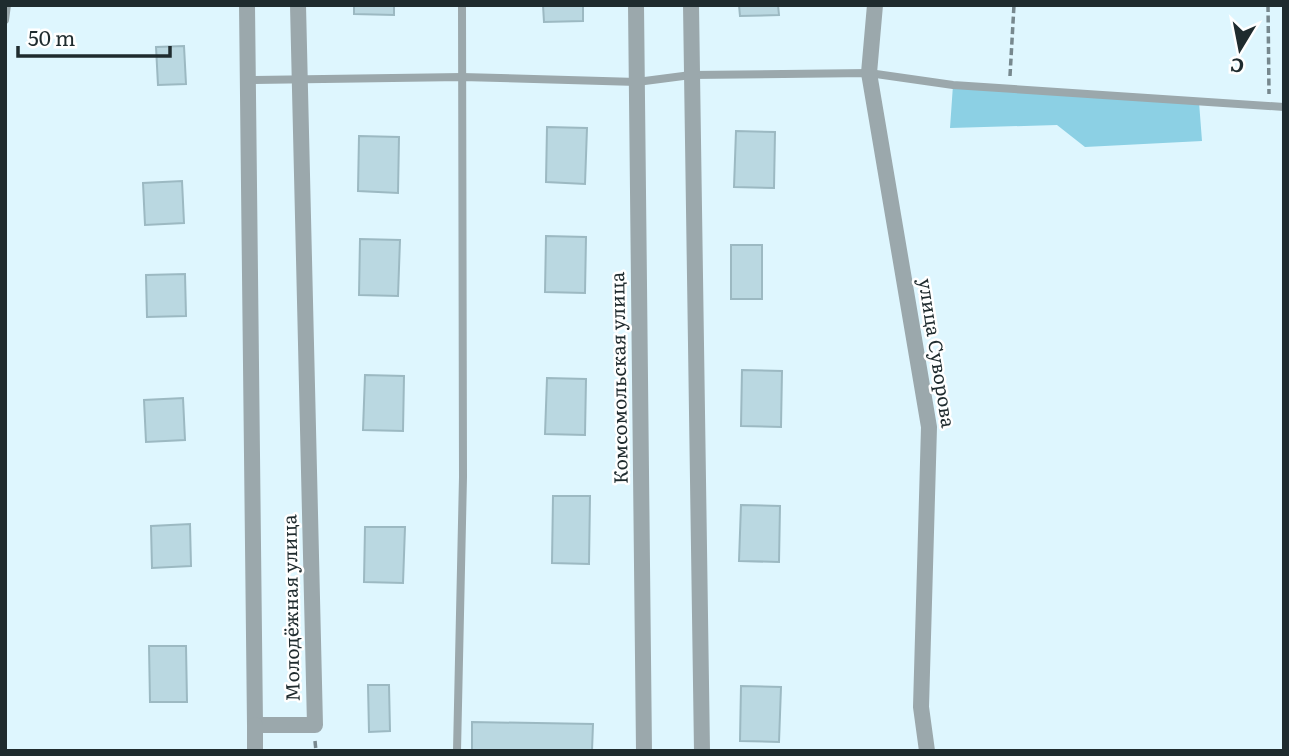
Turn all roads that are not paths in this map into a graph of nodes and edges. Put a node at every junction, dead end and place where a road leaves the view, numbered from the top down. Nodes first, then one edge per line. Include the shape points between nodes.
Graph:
1 (7, 5) edge
2 (247, 5) edge
3 (298, 5) edge
4 (462, 5) edge
5 (636, 5) edge
6 (691, 5) edge
7 (875, 5) edge
8 (5, 20) edge
9 (869, 73) junction
10 (691, 75) junction
11 (462, 77) junction
12 (299, 78) junction
13 (248, 80) junction
14 (637, 82) junction
15 (1284, 107) edge
16 (255, 725) junction
17 (255, 751) edge
18 (457, 751) edge
19 (644, 751) edge
20 (702, 751) edge
21 (927, 751) edge

1 - 8 lane
2 - 13 street, Молодёжная улица
3 - 12 street, Молодёжная улица
4 - 11 lane
5 - 14 street, Комсомольская улица
6 - 10 street
7 - 9 street, улица Суворова
9 - 10 lane
9 - 15 lane via 953,85
9 - 21 street, улица Суворова via 929,427 921,707
10 - 14 lane
10 - 20 street
11 - 12 lane
11 - 14 lane
11 - 18 lane via 464,477
12 - 13 lane
12 - 16 street, Молодёжная улица via 314,725
13 - 16 street, Молодёжная улица
14 - 19 street, Комсомольская улица
16 - 17 street

